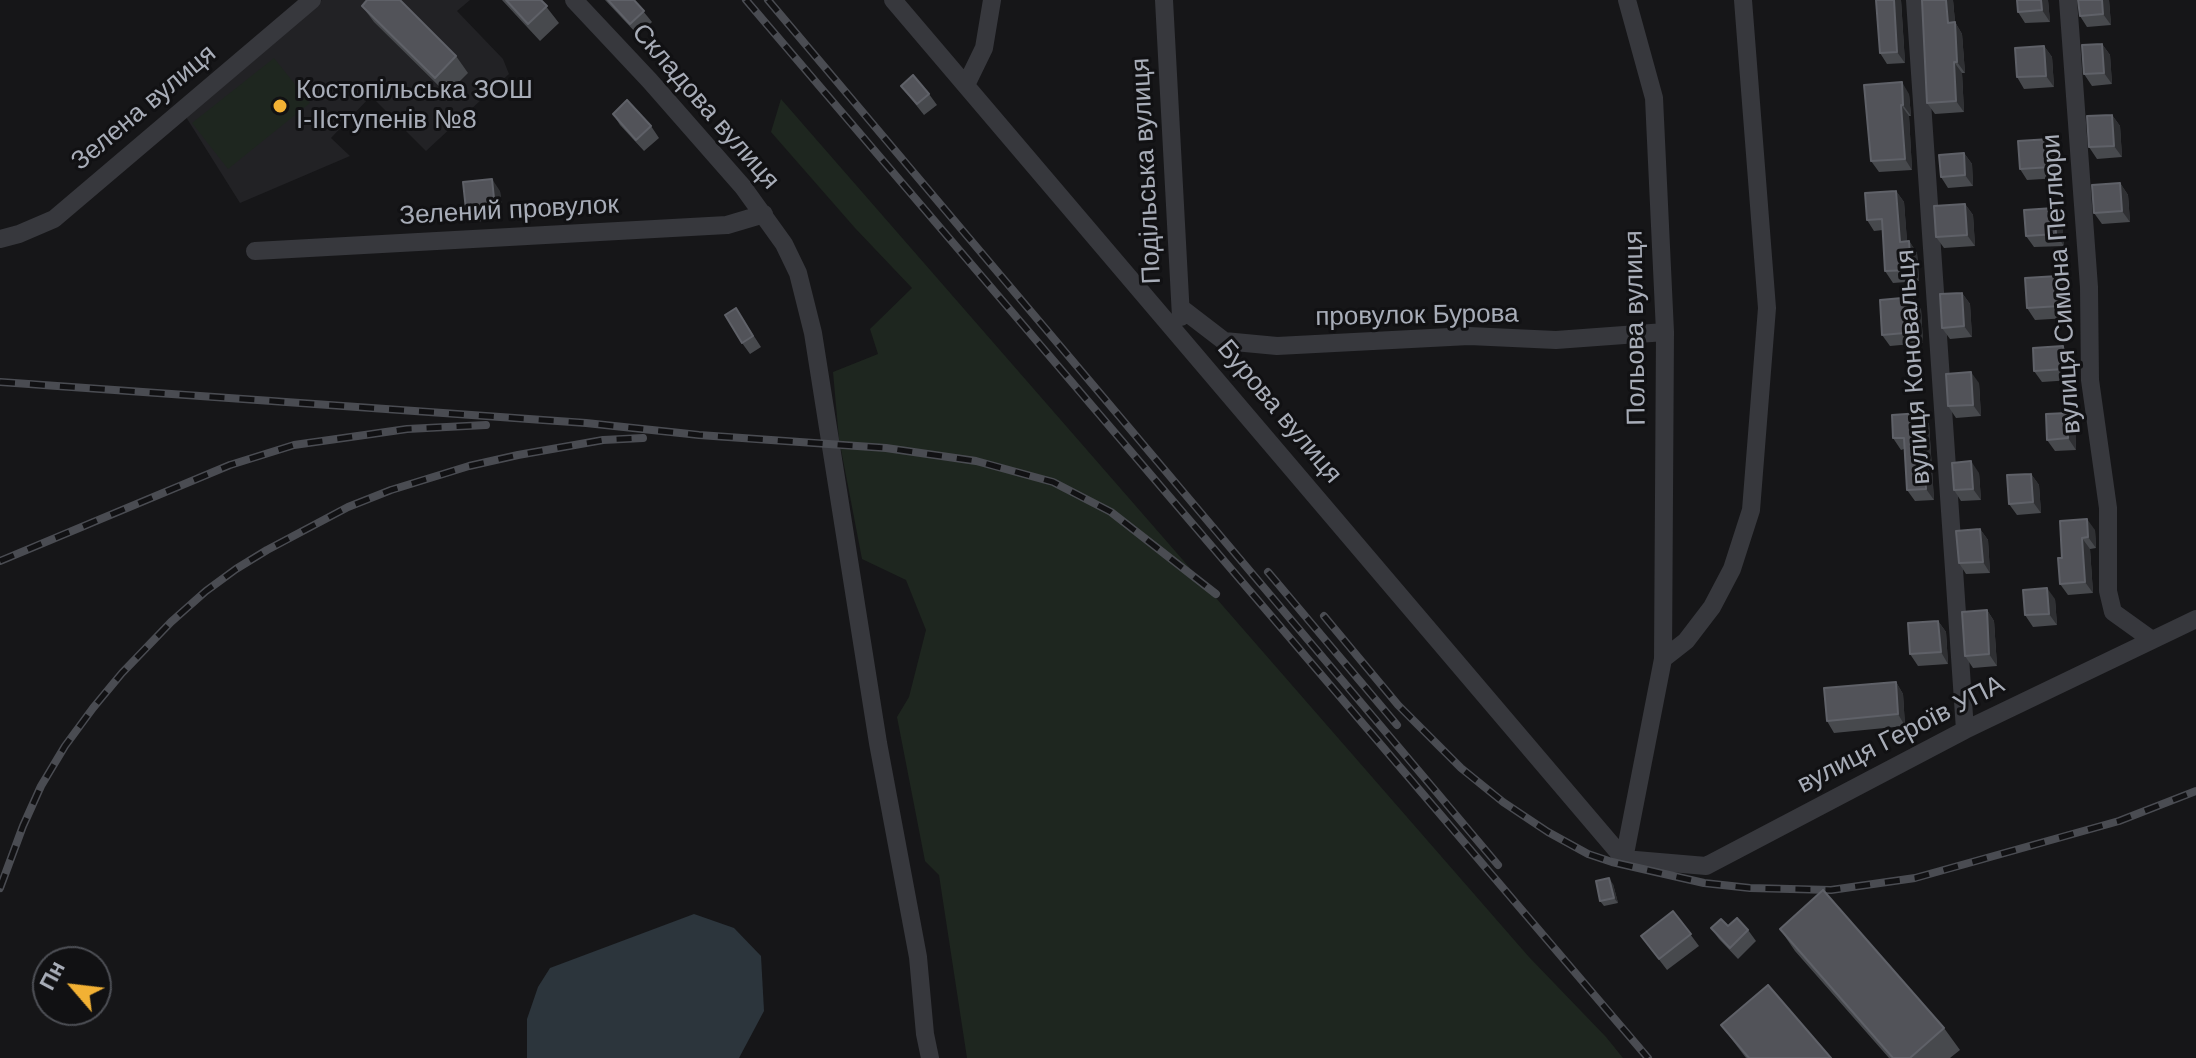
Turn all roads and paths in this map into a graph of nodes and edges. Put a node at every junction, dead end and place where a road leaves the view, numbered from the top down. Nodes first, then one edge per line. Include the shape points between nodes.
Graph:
1 (312, 0) edge
2 (574, 0) edge
3 (893, 0) edge
4 (992, 0) edge
5 (1164, 0) edge
6 (1627, 0) edge
7 (1743, 0) edge
8 (1915, 0) edge
9 (2068, 0) edge
10 (966, 85) junction
11 (764, 214) junction
12 (0, 239) edge
13 (255, 251) dead end
14 (1181, 308) junction
15 (1665, 332) junction
16 (1182, 339) junction
17 (2196, 619) edge
18 (2152, 640) junction
19 (1663, 659) junction
20 (1965, 730) junction
21 (1624, 859) junction
22 (930, 1058) edge

1 - 12 street, Зелена вулиця via 54,219
2 - 11 street, Складова вулиця
3 - 10 street, Бурова вулиця
4 - 10 street via 984,48
5 - 14 street, Подільська вулиця
6 - 15 street, Польова вулиця via 1654,98
7 - 19 street via 1767,308 1751,510 1732,569 1712,607 1686,641
8 - 20 street, вулиця Коновальця
9 - 18 street, вулиця Симона Петлюри via 2089,287 2090,380 2108,508 2108,591 2113,612
10 - 16 street, Бурова вулиця
11 - 13 street, Зелений провулок via 727,225
11 - 22 street, Складова вулиця via 798,273 813,333 918,957
14 - 15 street, провулок Бурова via 1224,341 1277,346 1469,336 1556,340
14 - 16 street, Подільська вулиця
15 - 19 street, Польова вулиця
16 - 21 street, Бурова вулиця
17 - 18 street, вулиця Героїв УПА
18 - 20 street, вулиця Героїв УПА
19 - 21 street, Польова вулиця
20 - 21 street, вулиця Героїв УПА via 1706,866

